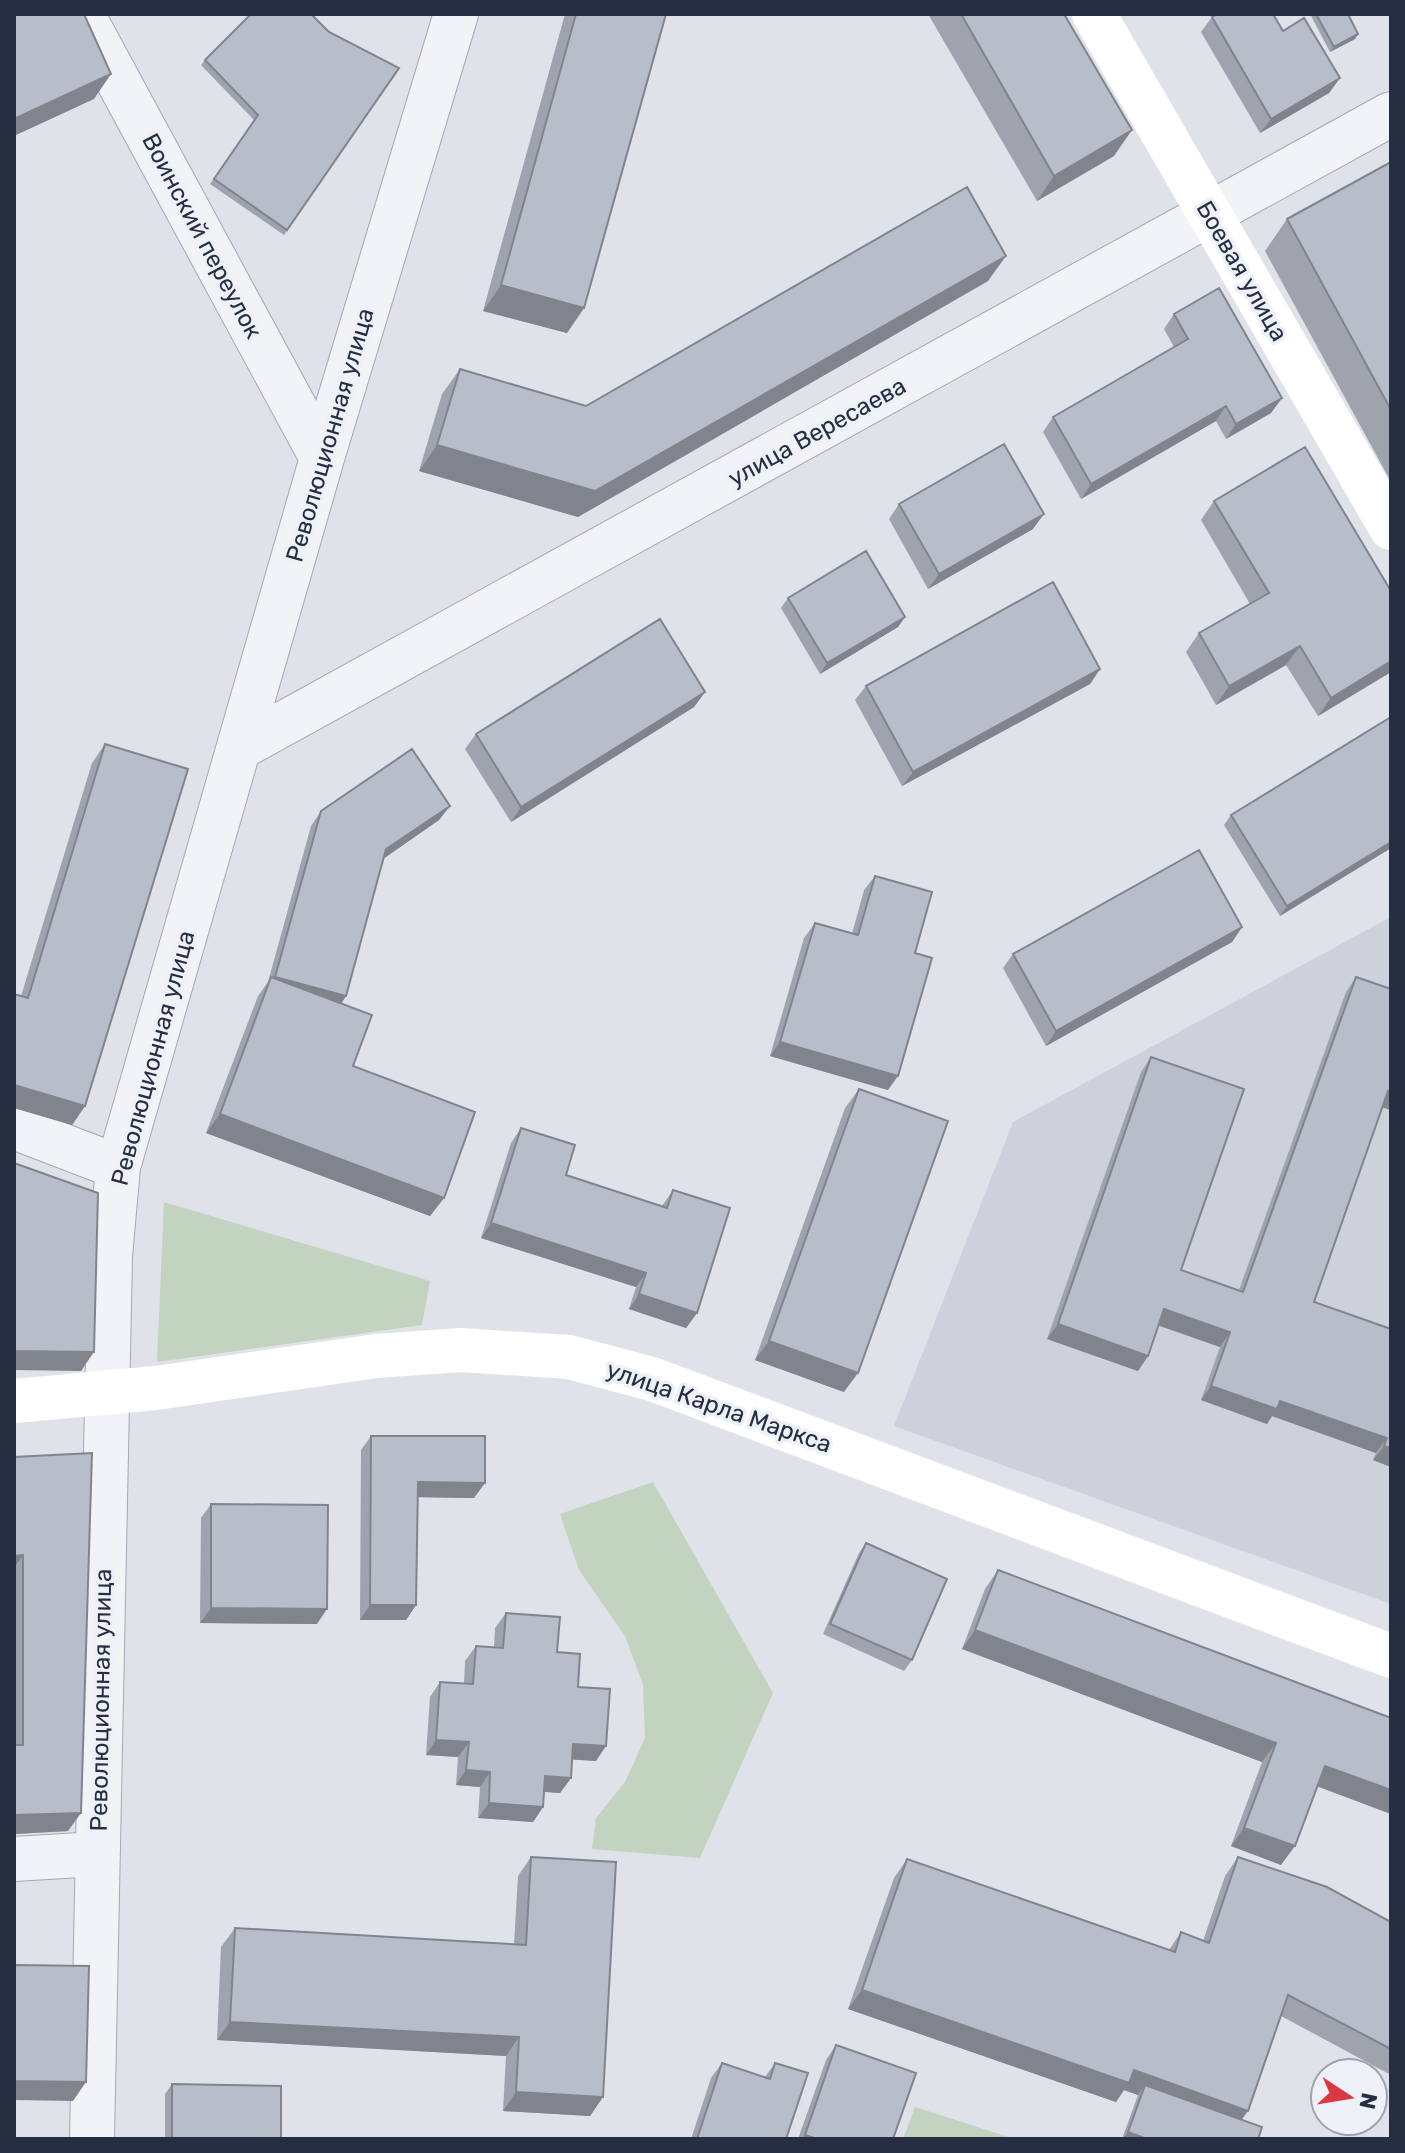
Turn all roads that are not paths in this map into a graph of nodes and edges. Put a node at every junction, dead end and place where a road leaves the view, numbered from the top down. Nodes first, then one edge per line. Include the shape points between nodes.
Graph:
1 (82, 14) edge
2 (456, 14) edge
3 (1094, 14) edge
4 (1391, 114) edge
5 (1210, 216) junction
6 (322, 458) junction
7 (1391, 528) edge
8 (241, 747) junction
9 (14, 1127) edge
10 (118, 1167) junction
11 (108, 1392) junction
12 (14, 1401) edge
13 (1391, 1656) edge
14 (97, 1854) junction
15 (14, 1859) edge
16 (92, 2139) edge

1 - 6 street, Воинский переулок
2 - 6 street, Революционная улица
3 - 5 main road, Боевая улица
4 - 5 street, улица Вересаева
5 - 7 main road, Боевая улица
5 - 8 street, улица Вересаева
6 - 8 street, Революционная улица
8 - 10 street, Революционная улица
9 - 10 street
10 - 11 street, Революционная улица via 110,1256
11 - 12 main road, улица Карла Маркса
11 - 13 main road, улица Карла Маркса via 376,1356 461,1350 569,1357 652,1379
11 - 14 street, Революционная улица
14 - 15 street
14 - 16 street, Революционная улица

